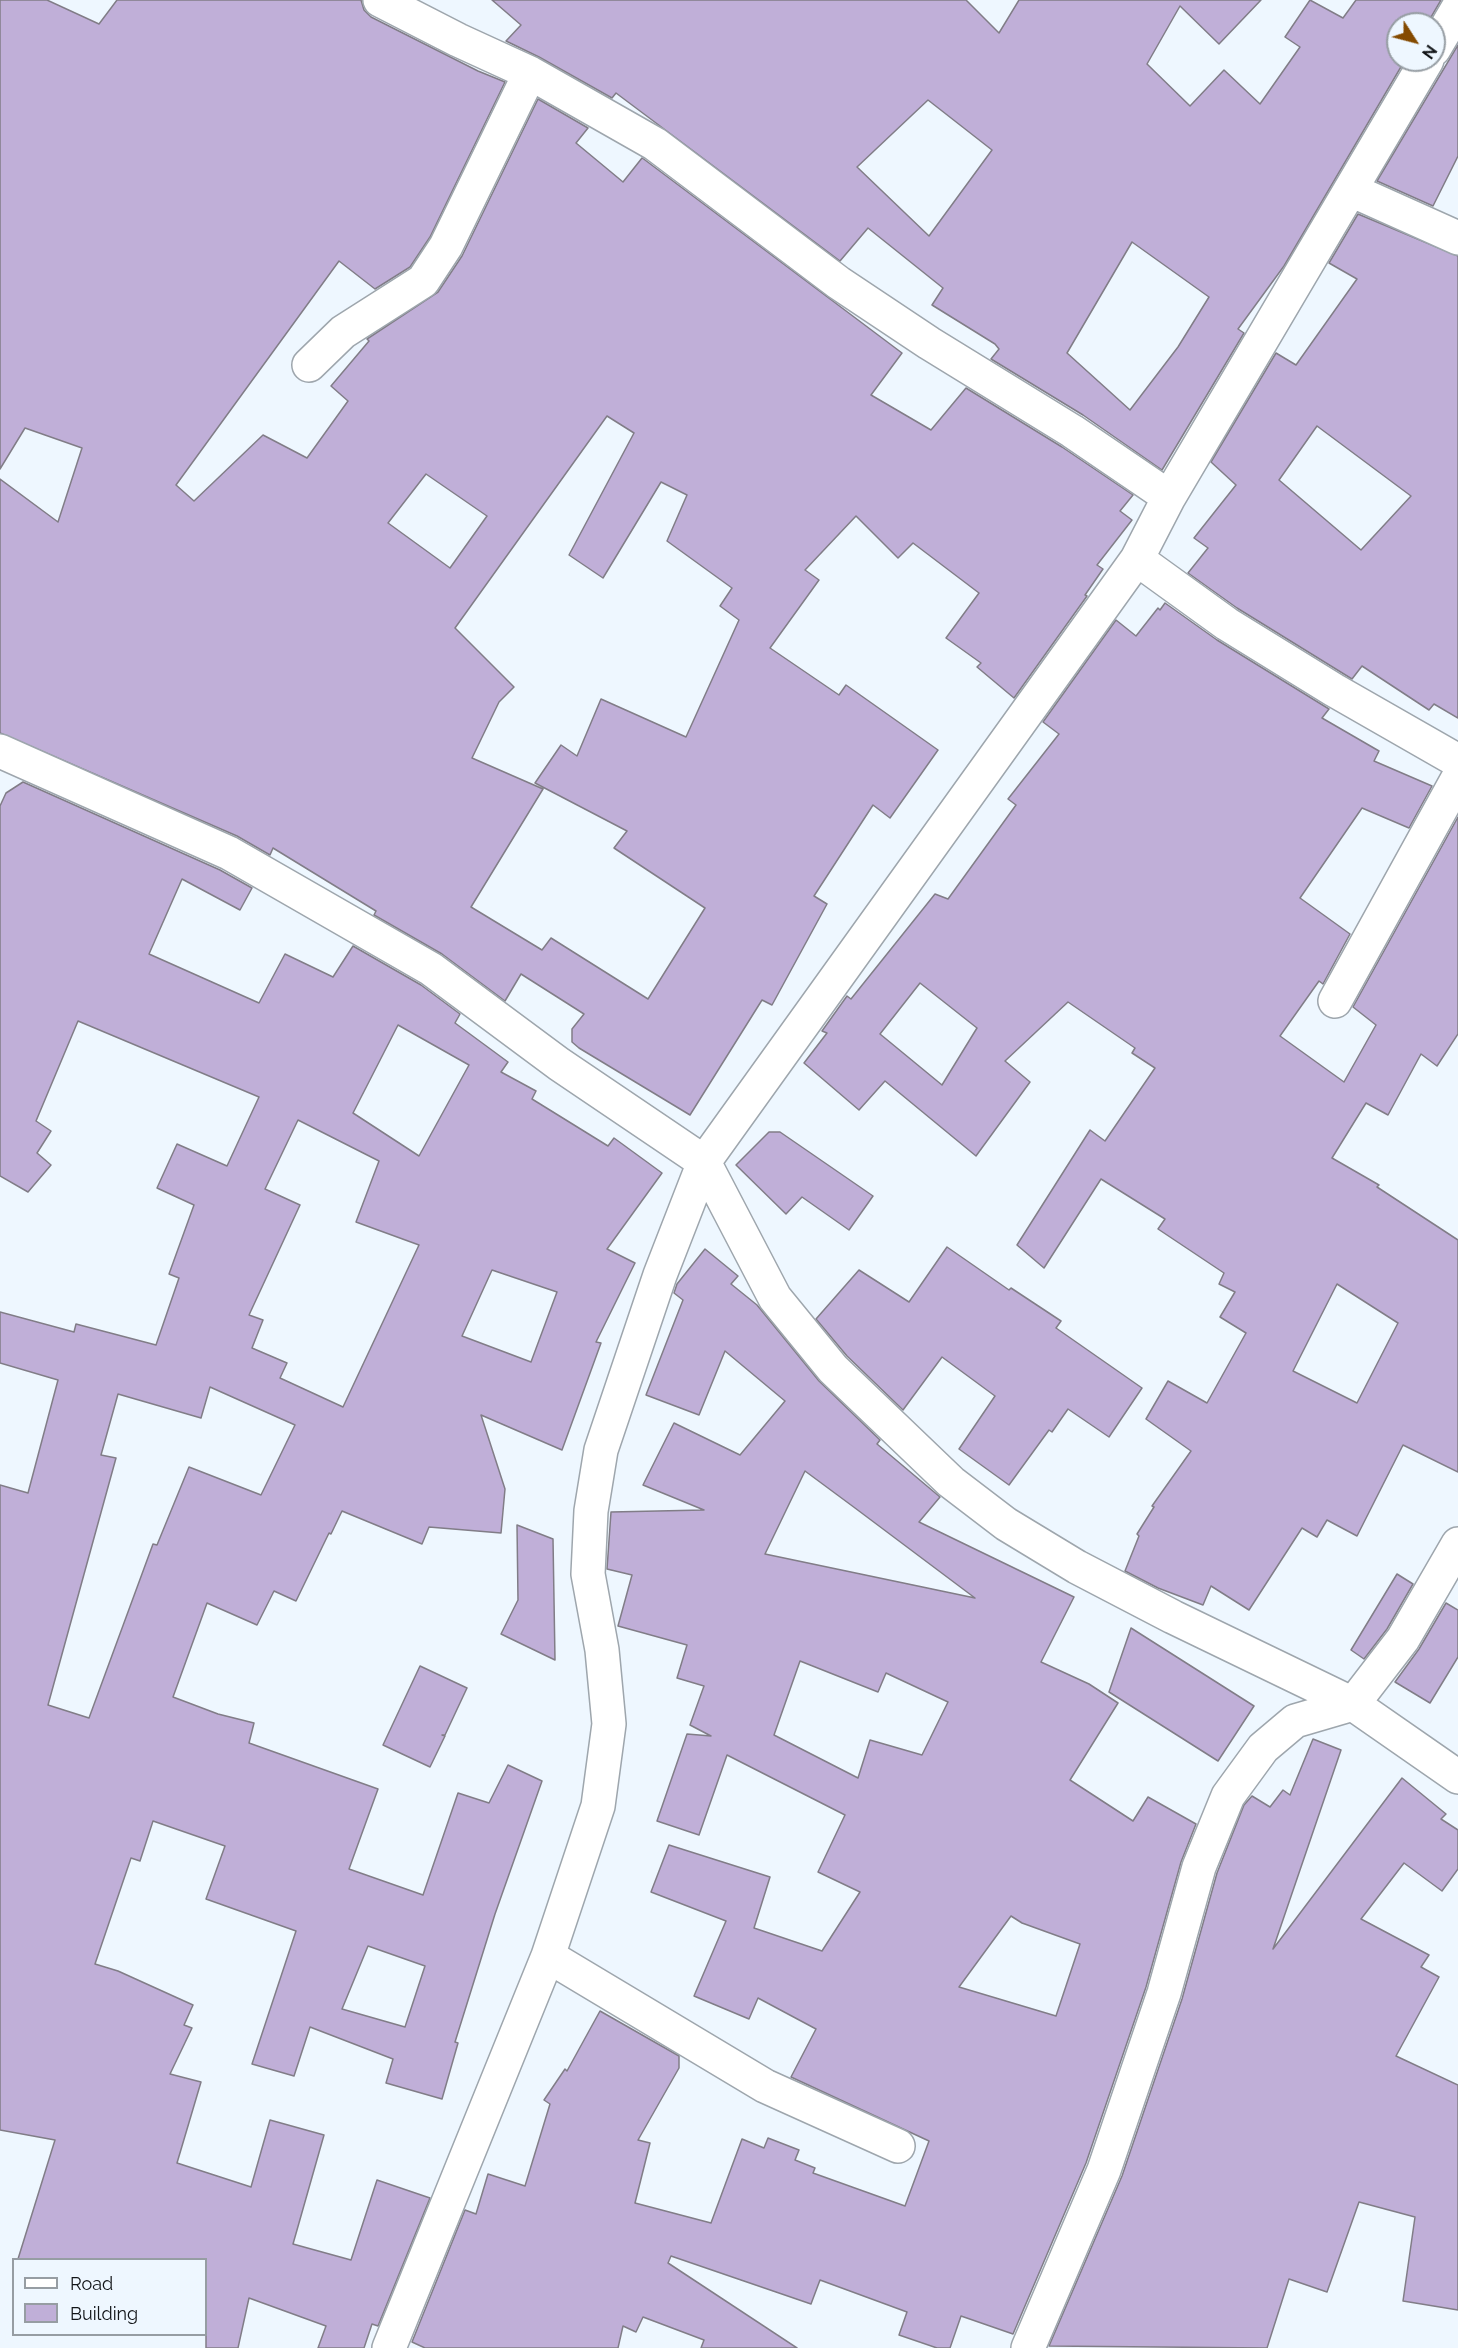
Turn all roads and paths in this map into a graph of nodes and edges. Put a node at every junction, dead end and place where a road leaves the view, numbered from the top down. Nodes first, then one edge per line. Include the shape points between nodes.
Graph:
1 (380, 0) edge
2 (1458, 8) edge
3 (1446, 28) edge
4 (1420, 72) edge
5 (530, 73) junction
6 (1351, 190) junction
7 (1458, 238) edge
8 (309, 365) dead end
9 (1169, 497) junction
10 (1137, 559) junction
11 (3, 761) edge
12 (1458, 761) edge
13 (1458, 778) edge
14 (1335, 1001) dead end
15 (704, 1162) junction
16 (1458, 1544) edge
17 (1353, 1704) junction
18 (1458, 1777) edge
19 (548, 1956) junction
20 (898, 2146) dead end
21 (390, 2348) edge
22 (1028, 2348) edge

1 - 5 street
2 - 3 street
4 - 6 street
5 - 8 street via 446,246 423,281 343,332
5 - 9 street via 655,144 839,283
6 - 7 street
6 - 9 street
9 - 10 street
10 - 12 street via 1227,624
10 - 15 street
11 - 15 street via 229,853 431,969 559,1064
13 - 14 street
15 - 17 street via 775,1298 833,1369 951,1482 1006,1524 1077,1567
15 - 19 street via 660,1275 601,1450 591,1511 588,1574 602,1650 609,1724 598,1806
16 - 17 street via 1403,1639
17 - 18 street
17 - 22 street via 1295,1720 1263,1748 1228,1796 1199,1867 1164,1993 1104,2170
19 - 20 street via 765,2086
19 - 21 street

